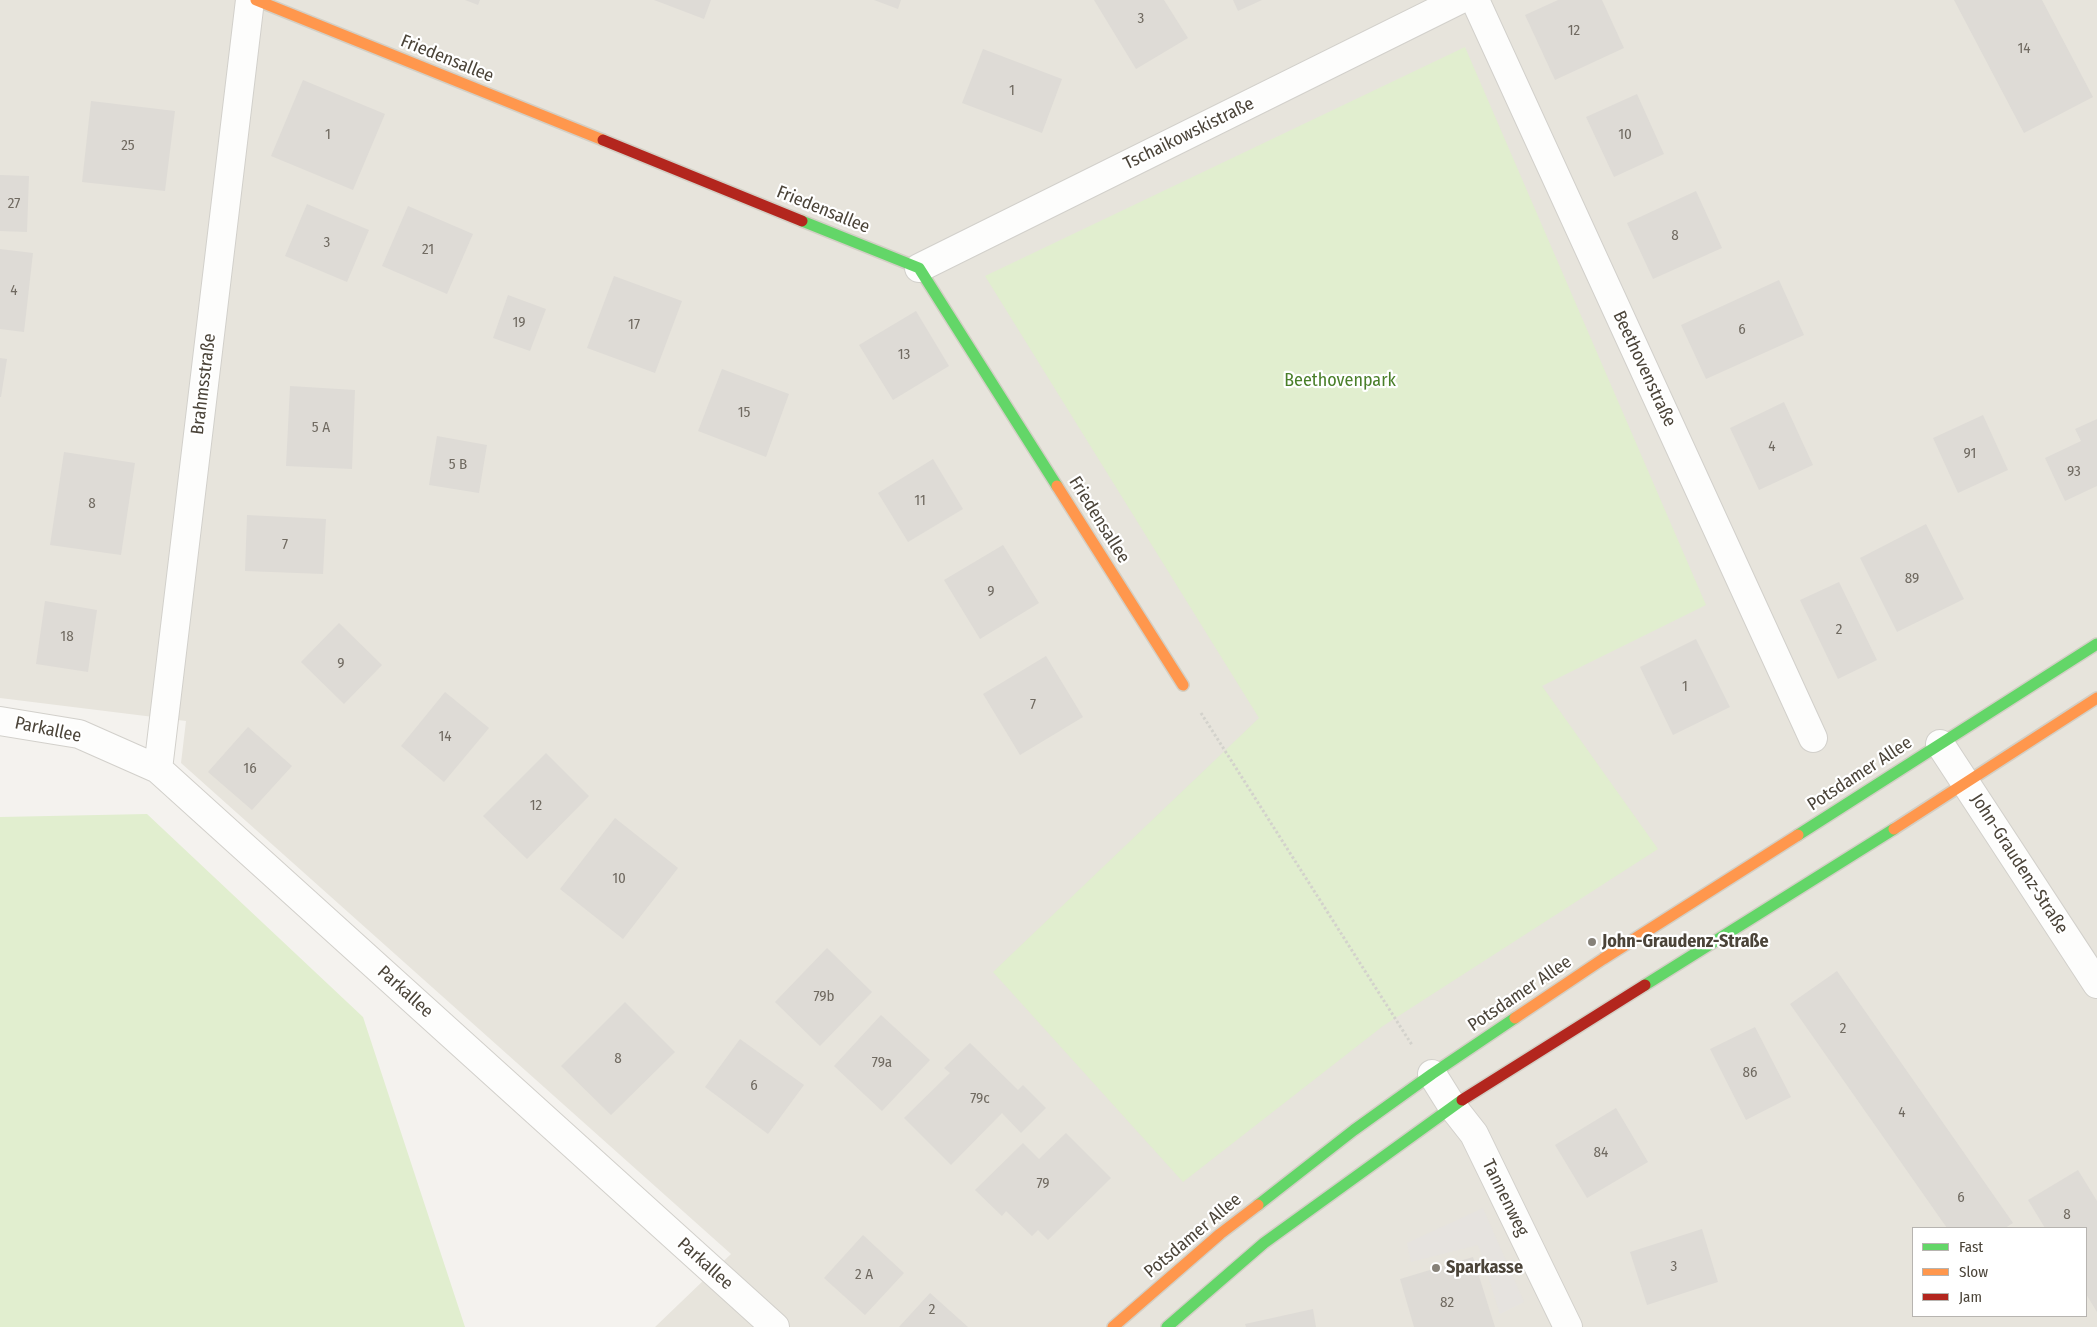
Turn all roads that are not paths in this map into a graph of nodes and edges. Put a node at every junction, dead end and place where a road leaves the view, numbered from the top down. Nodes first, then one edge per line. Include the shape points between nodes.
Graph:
1 (250, 0) edge
2 (256, 0) edge
3 (1459, 0) edge
4 (1475, 0) edge
5 (919, 268) junction
6 (2097, 644) edge
7 (1183, 685) road end
8 (2097, 698) edge
9 (0, 721) edge
10 (1813, 738) dead end
11 (1940, 744) junction
12 (158, 769) junction
13 (1965, 783) junction
14 (2097, 984) edge
15 (1432, 1074) junction
16 (1452, 1106) junction
17 (775, 1327) edge
18 (1113, 1327) edge
19 (1167, 1327) edge
20 (1568, 1327) edge

1 - 12 street, Brahmsstraße
2 - 5 street, Friedensallee
3 - 5 street, Tschaikowskistraße
4 - 10 street, Beethovenstraße
5 - 7 street, Friedensallee
6 - 11 street, Potsdamer Allee
8 - 13 street
9 - 12 street, Parkallee via 79,734
11 - 13 street, John-Graudenz-Straße
11 - 15 street, Potsdamer Allee via 1603,959
12 - 17 street, Parkallee
13 - 14 street, John-Graudenz-Straße
13 - 16 street
15 - 16 street, Tannenweg
15 - 18 street, Potsdamer Allee via 1220,1234
16 - 19 street via 1264,1242
16 - 20 street, Tannenweg via 1474,1134

